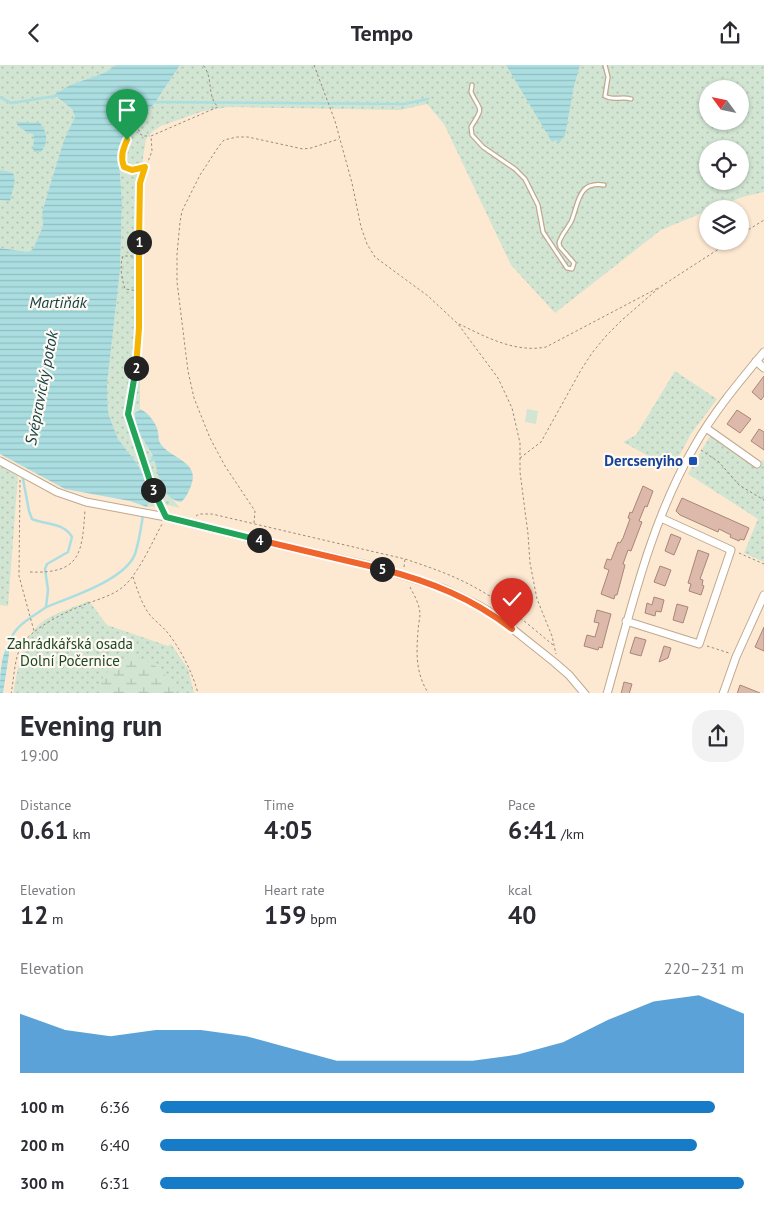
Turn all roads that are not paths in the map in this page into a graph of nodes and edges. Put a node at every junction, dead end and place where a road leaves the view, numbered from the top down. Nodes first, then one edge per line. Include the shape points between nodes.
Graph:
1 (605, 65) edge
2 (472, 85) dead end
3 (631, 99) dead end
4 (604, 185) dead end
5 (764, 352) edge
6 (756, 361) junction
7 (764, 367) edge
8 (706, 428) junction
9 (0, 461) edge
10 (756, 463) dead end
11 (661, 518) junction
12 (764, 595) edge
13 (626, 621) junction
14 (585, 693) edge
15 (607, 693) edge
16 (723, 693) edge

1 - 3 lane via 608,77 605,96
2 - 4 lane via 471,92 480,110 471,127 472,135 487,151 526,179 538,205 543,232 567,268 572,269 574,263 559,243 571,221 578,197 592,186
5 - 6 street
6 - 7 street
6 - 8 street
8 - 10 street
8 - 11 street via 694,446
9 - 14 street via 57,492 86,502 166,517 403,575 445,589 480,606 512,629 569,675
11 - 13 street
11 - 13 street via 731,550 699,644
12 - 16 street
13 - 15 street

